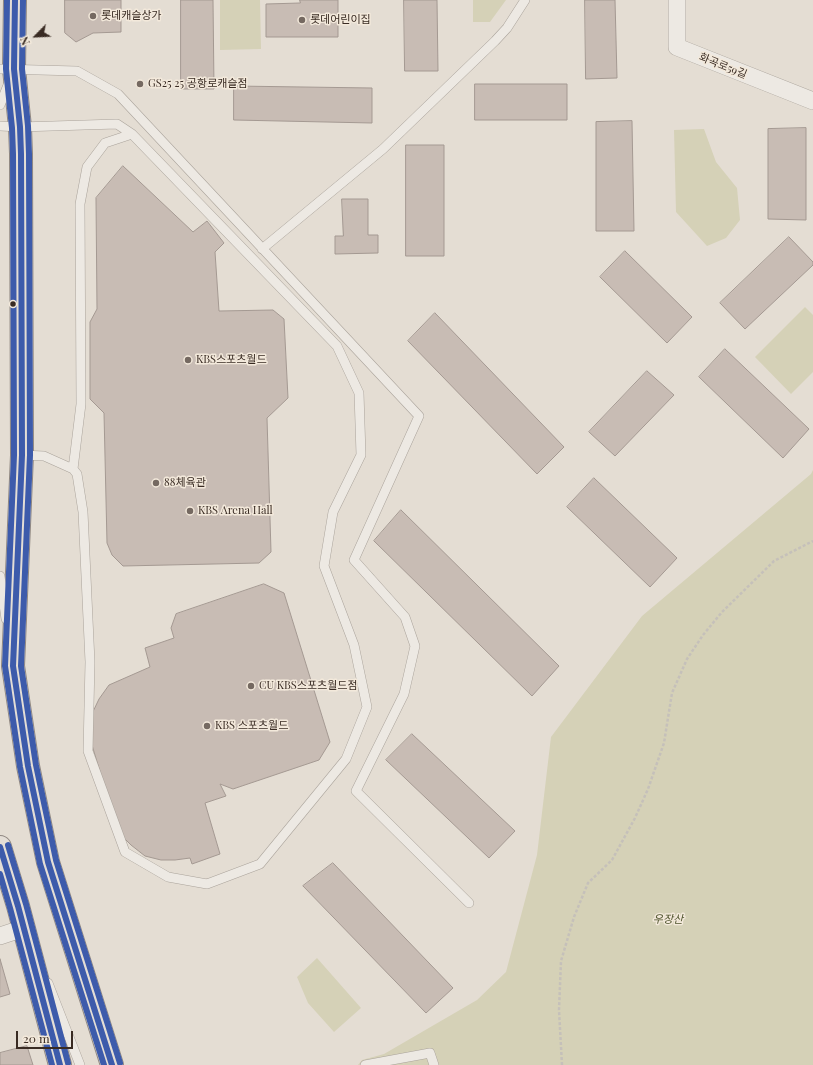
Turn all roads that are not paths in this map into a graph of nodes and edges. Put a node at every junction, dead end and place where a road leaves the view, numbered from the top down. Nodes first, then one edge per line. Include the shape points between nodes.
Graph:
1 (15, 0) edge
2 (525, 0) edge
3 (677, 0) edge
4 (7, 69) edge
5 (813, 101) edge
6 (0, 105) edge
7 (10, 126) edge
8 (132, 134) junction
9 (262, 249) junction
10 (22, 455) junction
11 (73, 469) junction
12 (0, 576) edge
13 (13, 666) junction
14 (0, 847) edge
15 (469, 903) dead end
16 (18, 906) junction
17 (24, 928) junction
18 (0, 936) edge
19 (60, 1065) edge
20 (80, 1065) edge
21 (112, 1065) edge
22 (365, 1065) edge
23 (434, 1065) edge

1 - 4 main road
2 - 9 lane via 507,28 495,41 394,139
3 - 5 street, 화곡로59길 via 678,47
4 - 6 lane
4 - 7 main road
4 - 9 lane via 77,71 118,94
7 - 8 lane via 117,124
7 - 10 main road
8 - 11 lane via 105,143 87,167 80,204 81,404
8 - 11 lane via 337,346 359,393 361,455 333,512 324,566 354,644 367,707 346,759 260,864 207,884 168,877 125,852 88,751 90,662 83,512 78,474
9 - 15 lane via 419,416 354,560 405,617 415,646 404,694 356,791
10 - 11 lane via 44,456
10 - 13 main road
12 - 13 lane
13 - 21 main road via 28,766 48,862
14 - 16 main road
16 - 17 main road
16 - 20 lane
17 - 18 street
17 - 19 main road
22 - 23 lane via 430,1053

